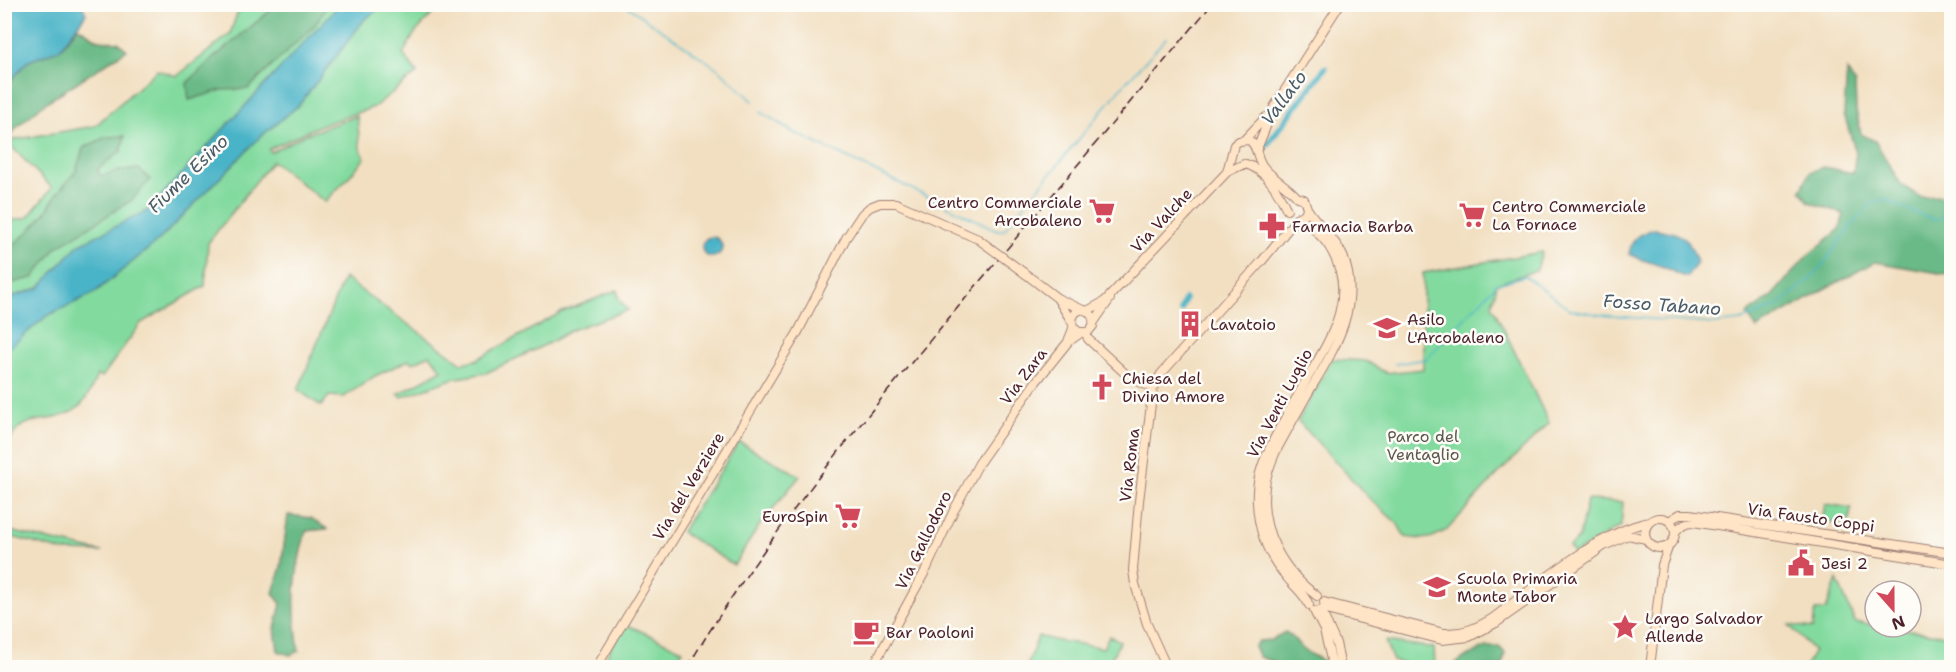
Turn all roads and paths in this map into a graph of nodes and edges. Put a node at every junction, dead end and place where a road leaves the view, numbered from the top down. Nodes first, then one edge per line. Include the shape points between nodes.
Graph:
1 (1340, 4) edge
2 (1274, 108) junction
3 (1266, 125) junction
4 (1245, 140) junction
5 (1257, 151) junction
6 (1233, 155) junction
7 (1245, 164) junction
8 (1227, 172) junction
9 (1270, 174) junction
10 (1298, 197) junction
11 (1307, 208) junction
12 (1287, 210) junction
13 (1299, 217) junction
14 (1283, 236) junction
15 (1117, 289) junction
16 (1057, 298) junction
17 (1346, 305) junction
18 (1085, 311) junction
19 (1094, 322) junction
20 (1072, 324) junction
21 (1084, 333) junction
22 (1068, 342) junction
23 (1153, 388) junction
24 (1003, 428) joint
25 (1669, 521) junction
26 (1650, 522) junction
27 (1675, 532) junction
28 (1646, 539) junction
29 (1669, 545) junction
30 (1655, 547) junction
31 (1952, 553) edge
32 (1952, 564) edge
33 (1662, 565) junction
34 (1318, 606) junction
35 (1342, 614) junction
36 (1328, 630) junction
37 (596, 668) edge
38 (872, 668) edge
39 (1167, 668) edge
40 (1333, 668) edge
41 (1341, 668) edge
42 (1650, 668) edge

1 - 2 main road
2 - 3 main road
2 - 4 main road
3 - 5 main road
3 - 9 main road via 1262,146
4 - 5 main road via 1252,142
4 - 6 main road via 1234,145
5 - 7 main road via 1253,160
5 - 9 main road
6 - 7 main road
6 - 8 main road, Via Valche
7 - 8 main road, Via Valche
7 - 12 main road via 1267,179
8 - 15 main road, Via Valche
9 - 10 main road
10 - 11 main road via 1305,200
10 - 12 main road via 1289,201
11 - 13 main road, Via Roma
11 - 17 main road, Via Venti Luglio via 1342,254 1349,275
12 - 13 main road
12 - 14 main road via 1288,224
13 - 14 main road, Via Roma
13 - 17 main road, Via Venti Luglio via 1332,250
14 - 23 main road, Via Roma
15 - 18 main road, Via Valche via 1105,301
15 - 19 main road, Via Valche
16 - 18 main road
16 - 20 main road
16 - 37 main road, Via del Verziere, bridge via 978,239 896,203 880,203 862,213 798,332
17 - 34 main road, Via Venti Luglio via 1312,378 1262,464 1257,488 1258,516 1271,556
18 - 19 main road
18 - 20 main road via 1075,314
19 - 21 main road
20 - 21 main road
20 - 22 main road, Via Zara
21 - 22 main road, Via Zara
21 - 23 main road via 1129,377
22 - 24 main road, Via Zara
23 - 39 main road, Via Roma via 1133,570 1147,624
24 - 38 main road, Via Gallodoro via 973,474
25 - 26 main road via 1658,518
25 - 27 main road
25 - 31 main road, Via Fausto Coppi via 1689,514
26 - 28 main road via 1645,530
26 - 34 main road via 1601,541 1493,618 1467,631 1444,633
27 - 29 main road
27 - 32 main road, Via Fausto Coppi via 1693,522
28 - 30 main road
28 - 35 main road via 1628,535 1604,546 1496,623 1469,637 1442,640
29 - 30 main road
29 - 33 main road
30 - 33 main road
33 - 42 main road
34 - 35 main road
34 - 36 main road, Via Venti Luglio
35 - 36 main road
36 - 40 main road
36 - 41 main road via 1336,643

